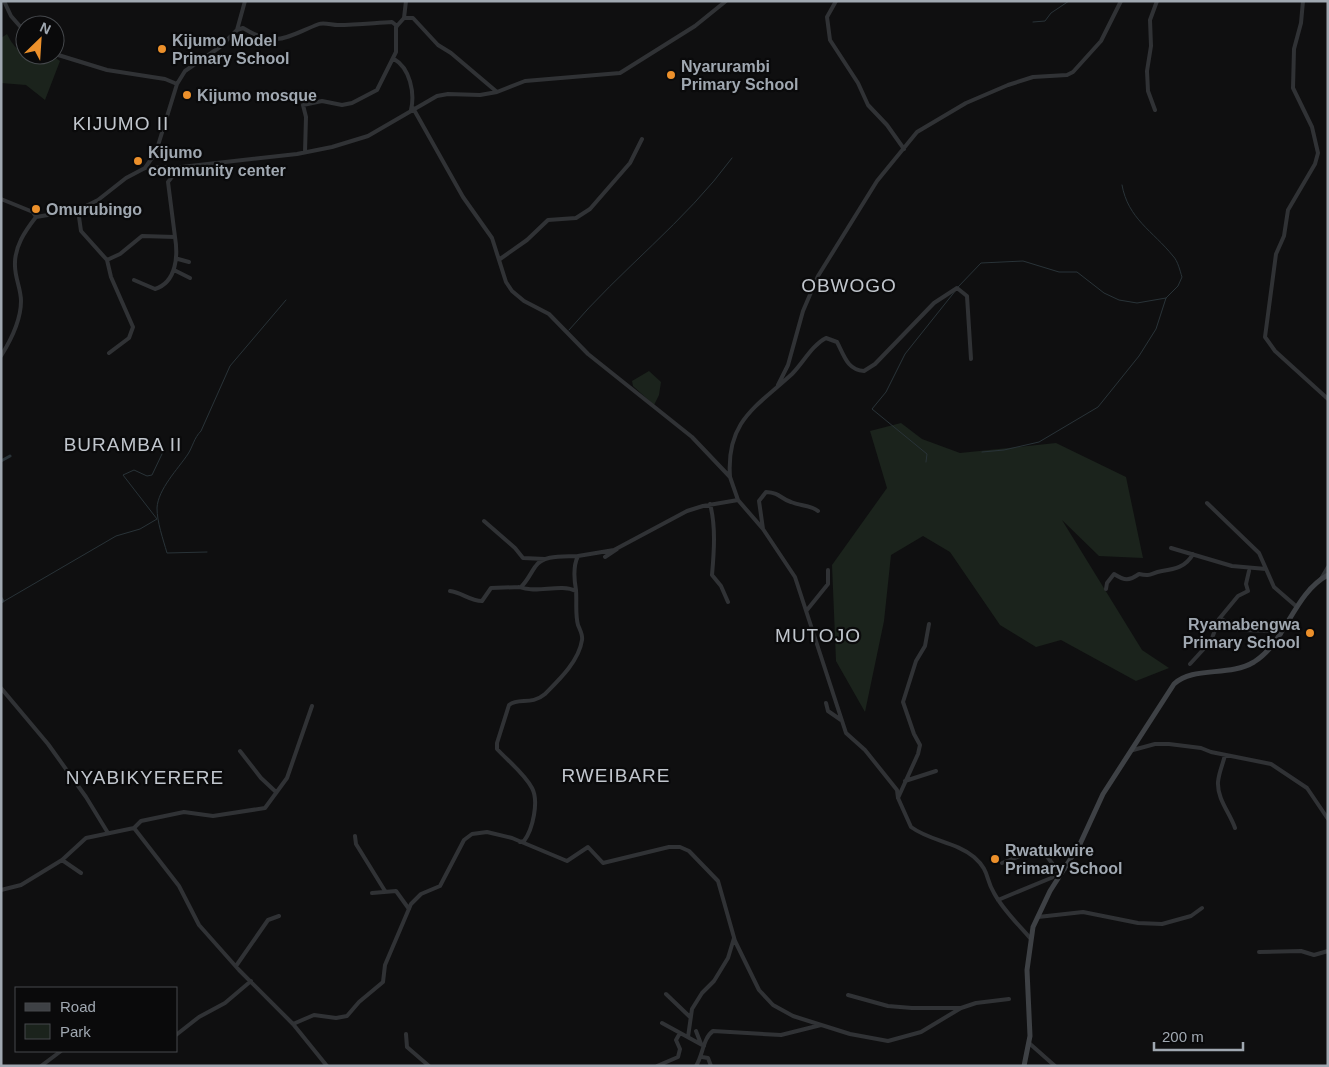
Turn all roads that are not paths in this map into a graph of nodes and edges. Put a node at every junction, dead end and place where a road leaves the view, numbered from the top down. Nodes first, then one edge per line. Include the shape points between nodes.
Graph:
1 (4, 1) edge
2 (245, 1) edge
3 (406, 1) edge
4 (726, 1) edge
5 (836, 1) edge
6 (1121, 1) edge
7 (1158, 1) edge
8 (1302, 1) edge
9 (404, 18) junction
10 (15, 20) edge
11 (397, 26) junction
12 (237, 30) junction
13 (65, 58) edge
14 (394, 59) junction
15 (177, 84) junction
16 (497, 92) junction
17 (412, 109) junction
18 (1155, 110) dead end
19 (642, 139) dead end
20 (904, 149) junction
21 (306, 152) junction
22 (181, 166) junction
23 (144, 168) junction
24 (1, 199) edge
25 (78, 210) junction
26 (36, 217) junction
27 (175, 237) junction
28 (178, 259) junction
29 (500, 259) junction
30 (108, 260) junction
31 (189, 262) dead end
32 (174, 270) junction
33 (190, 278) dead end
34 (134, 280) dead end
35 (109, 353) dead end
36 (1, 356) edge
37 (971, 358) dead end
38 (778, 385) junction
39 (1328, 399) edge
40 (730, 477) junction
41 (738, 500) junction
42 (1207, 503) dead end
43 (710, 504) junction
44 (818, 511) dead end
45 (484, 521) dead end
46 (763, 529) junction
47 (1171, 548) dead end
48 (617, 549) junction
49 (1193, 554) junction
50 (578, 556) junction
51 (605, 557) dead end
52 (545, 559) junction
53 (1328, 566) edge
54 (1266, 569) junction
55 (828, 570) dead end
56 (1250, 571) dead end
57 (1328, 575) edge
58 (1321, 579) junction
59 (519, 587) junction
60 (1106, 589) dead end
61 (576, 591) junction
62 (450, 592) dead end
63 (728, 602) dead end
64 (1296, 607) junction
65 (807, 610) junction
66 (1220, 618) junction
67 (929, 624) dead end
68 (1281, 634) junction
69 (1190, 664) dead end
70 (1, 688) edge
71 (826, 703) dead end
72 (312, 706) dead end
73 (841, 720) junction
74 (1131, 750) junction
75 (240, 752) dead end
76 (1225, 755) junction
77 (936, 771) dead end
78 (905, 781) junction
79 (276, 792) junction
80 (898, 798) junction
81 (1328, 819) edge
82 (134, 828) junction
83 (1235, 828) dead end
84 (108, 833) junction
85 (355, 836) dead end
86 (520, 842) junction
87 (62, 860) junction
88 (1002, 862) dead end
89 (1065, 869) junction
90 (81, 873) dead end
91 (1, 890) edge
92 (385, 891) junction
93 (372, 893) dead end
94 (998, 900) junction
95 (409, 908) junction
96 (1202, 908) dead end
97 (279, 916) dead end
98 (1038, 917) junction
99 (734, 938) junction
100 (1030, 938) junction
101 (1328, 951) edge
102 (1259, 952) dead end
103 (236, 966) junction
104 (251, 981) junction
105 (666, 994) dead end
106 (848, 995) dead end
107 (1009, 999) dead end
108 (961, 1008) junction
109 (690, 1016) junction
110 (662, 1023) dead end
111 (293, 1024) junction
112 (821, 1025) junction
113 (696, 1031) dead end
114 (178, 1033) edge
115 (680, 1033) junction
116 (406, 1034) dead end
117 (688, 1037) junction
118 (1029, 1043) junction
119 (703, 1045) junction
120 (60, 1052) edge
121 (702, 1057) junction
122 (41, 1066) edge
123 (327, 1066) edge
124 (429, 1066) edge
125 (657, 1066) edge
126 (696, 1066) edge
127 (711, 1066) edge
128 (1024, 1066) edge
129 (1055, 1066) edge

1 - 10 street
2 - 12 street
3 - 9 street
4 - 16 street via 695,26 620,73 525,80
5 - 20 street via 826,17 830,40 868,105
6 - 20 street via 1101,41 1077,70 1068,74 1033,77 984,94 922,127
7 - 18 street via 1150,20 1147,81
8 - 39 street via 1294,49 1293,88 1312,127 1318,153 1288,210 1284,236 1276,254 1265,337 1275,351
9 - 11 street
9 - 16 street via 413,18 434,40
11 - 12 street via 392,22 320,24 274,40 255,36 244,28
11 - 14 street
12 - 15 street via 220,47 185,71
13 - 15 street via 89,66 166,79
14 - 17 street via 403,66 411,88
14 - 21 street via 377,90 364,98 342,105 322,101 303,106
15 - 23 street via 156,152
16 - 17 street via 448,94
17 - 21 street via 368,136
17 - 29 street via 463,197 492,238
19 - 29 street via 630,164 590,209 576,218 548,220
20 - 38 street via 877,181 818,276
21 - 22 street
22 - 23 street
22 - 27 street via 168,182
23 - 25 street
24 - 26 street via 33,212
25 - 26 street
25 - 30 street via 81,231
26 - 36 street via 17,251 15,266 20,286 20,309 14,332
27 - 28 street
27 - 30 street via 142,236
28 - 31 street
28 - 32 street
29 - 40 street via 506,282 516,296 549,314 588,354 692,437
30 - 35 street via 111,277 133,327 129,338
32 - 33 street
32 - 34 street via 158,289
37 - 38 street via 967,296 955,288 934,303 868,369 853,368 836,342 826,338
38 - 40 street via 750,411 734,436 729,452
40 - 41 street
41 - 43 street
41 - 46 street
42 - 54 street via 1259,553
43 - 48 street via 688,511
43 - 63 street via 714,547 712,575 721,585
44 - 46 street via 792,503 778,493 766,492 759,501
45 - 52 street via 523,558
46 - 65 street via 795,577
47 - 49 street
48 - 50 street
48 - 51 street
49 - 54 street via 1232,566
49 - 60 street via 1178,568 1150,576 1139,574 1132,580 1124,580 1114,574
50 - 52 street
50 - 61 street
52 - 59 street
53 - 58 street
54 - 64 street via 1274,587
55 - 65 street via 828,584
56 - 66 street via 1246,584 1248,590 1238,596
57 - 58 street
58 - 64 street
59 - 61 street via 526,590
59 - 62 street via 491,588 482,601
61 - 86 street via 577,620 582,635 577,654 563,675 544,694 533,702 509,705 496,743 497,749 535,795 535,812 529,832
64 - 68 street
65 - 73 street
66 - 68 street via 1238,630 1277,631
66 - 69 street via 1211,641
67 - 78 street via 903,702 920,744
68 - 74 street via 1262,655 1243,668 1178,679
70 - 84 street via 48,744
71 - 73 street via 828,712
72 - 79 street via 287,778
73 - 80 street via 849,737 865,750 897,790
74 - 76 street via 1162,743 1197,747
74 - 89 street via 1102,794
75 - 79 street
76 - 81 street via 1276,766 1307,788
76 - 83 street via 1218,786
77 - 78 street
78 - 80 street
79 - 82 street via 264,808 213,816 184,812 141,821
80 - 94 street via 911,827 965,851 979,862 988,874
82 - 84 street
82 - 103 street via 179,886 199,925
84 - 87 street via 86,838
85 - 92 street via 361,854
86 - 95 street via 487,832 472,834 460,845 440,886 420,894
86 - 99 street via 567,861 584,848 590,848 603,863 669,847 684,848 718,881
87 - 90 street
87 - 91 street via 21,885
88 - 89 street via 1041,848 1054,866
89 - 94 street
89 - 98 street
92 - 93 street
92 - 95 street via 396,891
94 - 100 street
95 - 111 street via 385,965 381,984 348,1016 314,1015
96 - 98 street via 1191,916 1162,924 1138,923 1083,912
97 - 103 street via 268,920
98 - 100 street
99 - 109 street via 728,958 698,999
99 - 112 street via 768,1002 793,1016
100 - 118 street
101 - 102 street via 1314,955 1301,951
103 - 104 street
104 - 111 street
104 - 114 street via 220,1007 199,1017
105 - 109 street
106 - 108 street via 888,1006
107 - 108 street
108 - 112 street via 921,1032 892,1041 869,1039
109 - 117 street
110 - 115 street
111 - 123 street
112 - 119 street via 781,1035 713,1031
113 - 119 street
115 - 117 street
115 - 125 street via 676,1040 680,1049 678,1056
116 - 124 street via 407,1047
117 - 119 street
118 - 128 street
118 - 129 street
119 - 121 street
120 - 122 street
121 - 126 street
121 - 127 street via 708,1058

